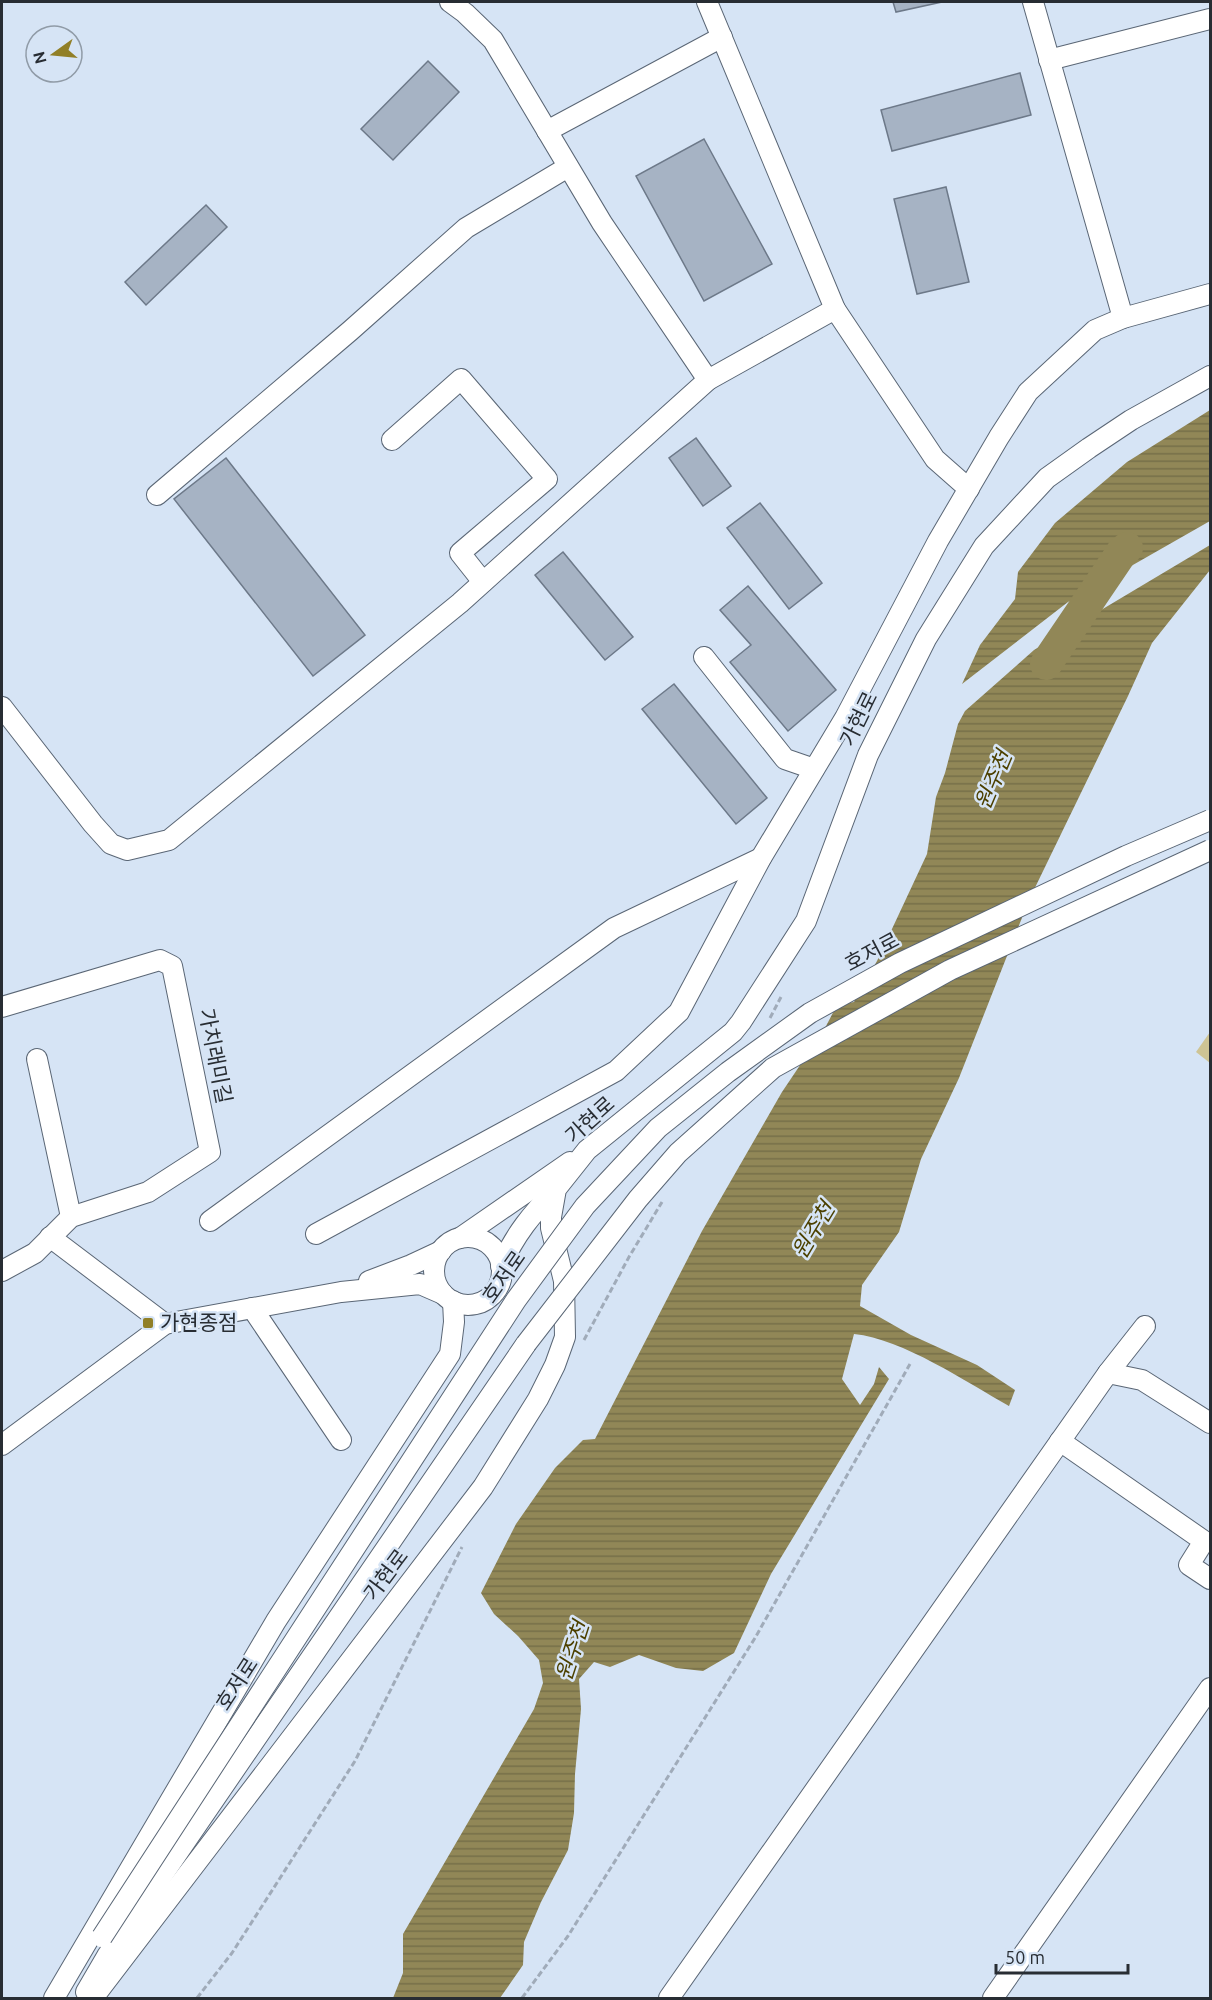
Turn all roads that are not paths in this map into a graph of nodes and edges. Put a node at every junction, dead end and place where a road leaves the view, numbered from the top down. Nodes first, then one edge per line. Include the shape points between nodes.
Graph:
1 (450, 2) edge
2 (707, 2) edge
3 (1033, 2) edge
4 (1210, 19) edge
5 (722, 37) junction
6 (1049, 60) junction
7 (547, 131) junction
8 (568, 167) junction
9 (1210, 294) edge
10 (836, 309) junction
11 (1122, 318) junction
12 (1210, 376) edge
13 (708, 380) junction
14 (392, 440) dead end
15 (969, 489) junction
16 (157, 495) dead end
17 (483, 582) junction
18 (704, 657) dead end
19 (2, 707) edge
20 (814, 769) junction
21 (1210, 820) edge
22 (1210, 850) edge
23 (761, 858) junction
24 (2, 1007) edge
25 (37, 1059) dead end
26 (587, 1150) junction
27 (556, 1189) junction
28 (71, 1217) junction
29 (210, 1221) dead end
30 (316, 1234) dead end
31 (50, 1237) junction
32 (460, 1238) junction
33 (441, 1251) junction
34 (501, 1266) junction
35 (2, 1271) edge
36 (341, 1292) junction
37 (448, 1298) junction
38 (252, 1308) junction
39 (165, 1324) junction
40 (1145, 1326) dead end
41 (1108, 1373) junction
42 (1210, 1423) edge
43 (341, 1440) dead end
44 (1060, 1441) junction
45 (2, 1445) edge
46 (1210, 1579) edge
47 (1210, 1688) edge
48 (102, 1952) junction
49 (56, 1998) edge
50 (83, 1998) edge
51 (93, 1998) edge
52 (669, 1998) edge
53 (993, 1998) edge

1 - 7 street via 493,40
2 - 5 street
3 - 6 street
4 - 6 street
5 - 7 street
5 - 10 street
6 - 11 street
7 - 8 street
8 - 13 street
8 - 16 street via 466,228
9 - 11 street
10 - 13 street
10 - 15 street via 935,459
11 - 15 street via 1095,330 1028,392
12 - 26 street, 가현로 via 1131,420 1047,478 984,546 926,639 868,754 806,921 741,1022
13 - 17 street
14 - 17 street via 461,379 547,479 460,553
15 - 20 street
17 - 19 street via 169,840 127,850 111,844
18 - 20 street via 785,759
20 - 23 street
21 - 48 street, 호저로, bridge via 930,948 810,1013 658,1128 585,1206 516,1300
22 - 48 street, 호저로, bridge via 950,970 773,1068 678,1153 526,1344
23 - 29 street via 614,928
23 - 30 street via 679,1012 616,1071
24 - 28 street, 가치래미길 via 160,960 172,966 210,1152 148,1192
25 - 28 street
26 - 27 street, 가현로
26 - 32 street
27 - 34 street via 532,1213
27 - 48 street, 가현로 via 551,1228 564,1281 565,1337 538,1399 483,1487
28 - 31 street, 가치래미길
31 - 35 street, 가치래미길 via 35,1253
31 - 39 street
32 - 33 street
32 - 34 street via 483,1240 492,1247
33 - 36 street
33 - 37 street via 434,1273
34 - 37 street via 498,1287 483,1302 463,1305
36 - 37 street via 420,1284
36 - 38 street
37 - 48 street via 454,1322 450,1354 276,1621
38 - 39 street
38 - 43 street
39 - 45 street
40 - 41 street
41 - 42 street via 1142,1380
41 - 44 street
44 - 46 street via 1204,1541 1189,1564
44 - 52 street
47 - 53 street
48 - 49 street, 호저로
48 - 50 street, 호저로
48 - 51 street, 호저로

